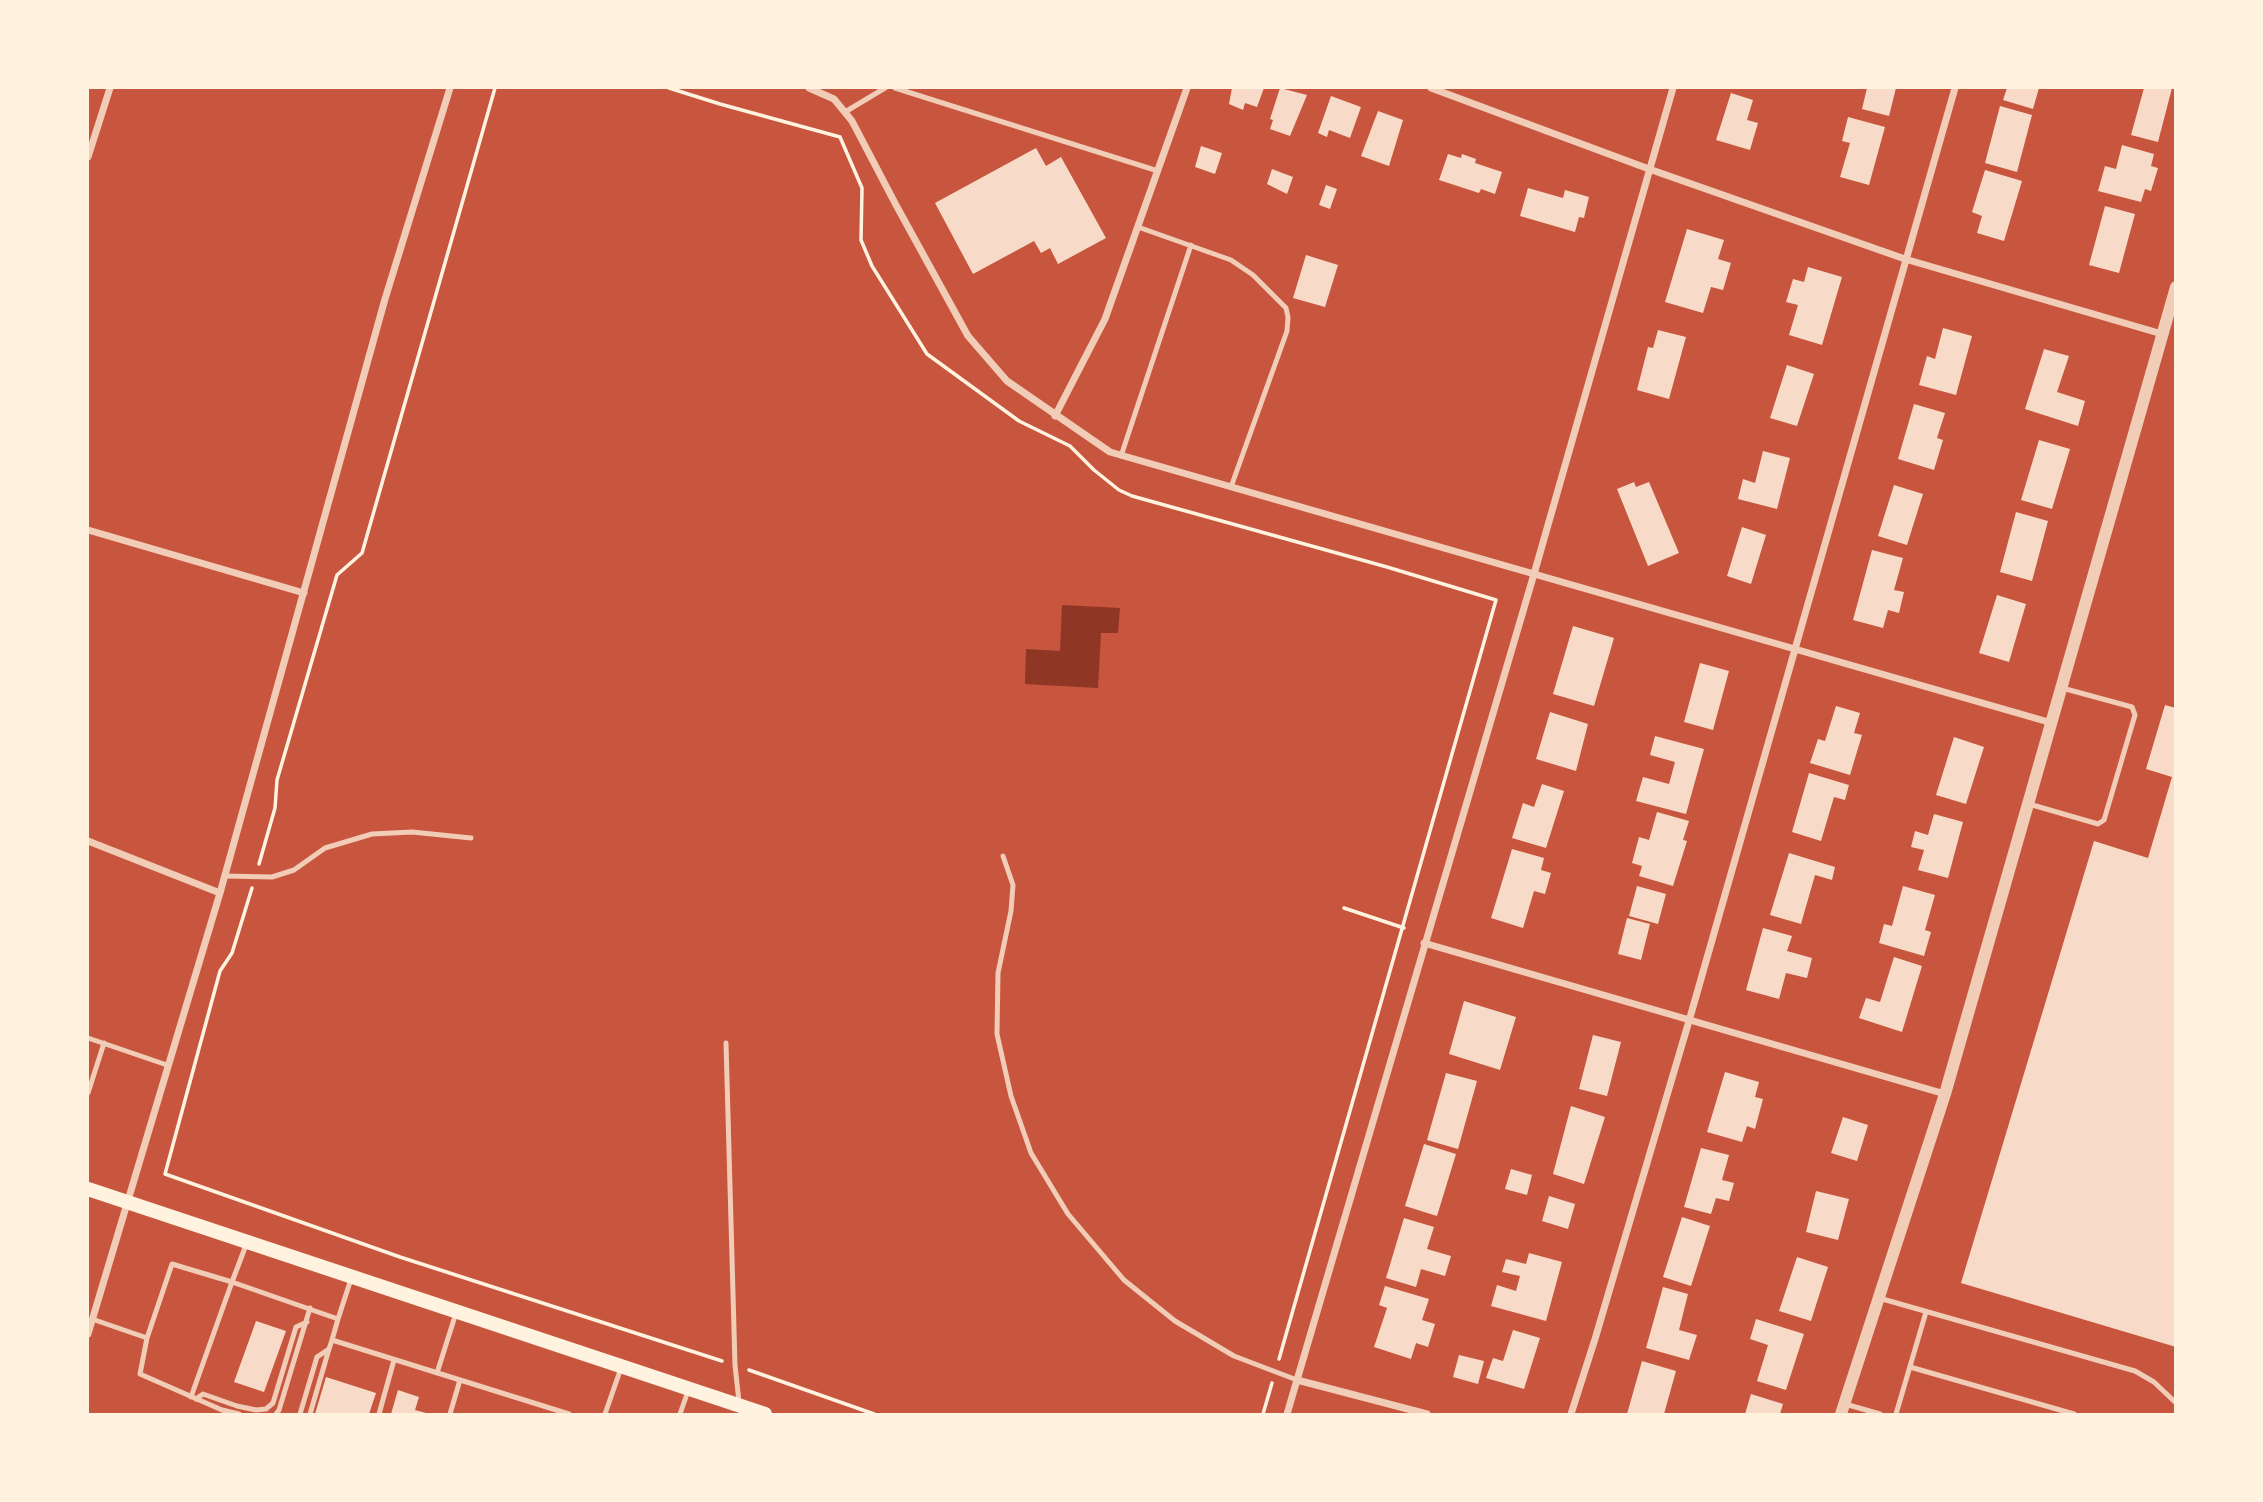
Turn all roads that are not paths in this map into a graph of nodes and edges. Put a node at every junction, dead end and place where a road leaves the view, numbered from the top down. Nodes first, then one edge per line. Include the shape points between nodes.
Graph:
1 (110, 88) edge
2 (450, 88) edge
3 (809, 88) edge
4 (885, 88) edge
5 (895, 88) edge
6 (1187, 88) edge
7 (1431, 88) edge
8 (1673, 88) edge
9 (1955, 88) edge
10 (845, 112) junction
11 (88, 158) edge
12 (1649, 169) junction
13 (1158, 171) junction
14 (1138, 227) junction
15 (1191, 245) junction
16 (1905, 258) junction
17 (2175, 287) edge
18 (2162, 334) junction
19 (1055, 416) junction
20 (1121, 456) junction
21 (1231, 487) junction
22 (88, 530) edge
23 (1534, 574) junction
24 (304, 593) junction
25 (1795, 649) junction
26 (2062, 688) junction
27 (2052, 723) junction
28 (2029, 804) junction
29 (471, 838) dead end
30 (88, 841) edge
31 (1003, 856) dead end
32 (225, 876) junction
33 (220, 893) junction
34 (1424, 943) junction
35 (1689, 1021) junction
36 (88, 1038) edge
37 (104, 1043) junction
38 (726, 1043) dead end
39 (167, 1065) junction
40 (88, 1093) edge
41 (1945, 1094) junction
42 (88, 1189) edge
43 (126, 1202) junction
44 (247, 1242) junction
45 (352, 1277) junction
46 (232, 1282) junction
47 (1879, 1298) junction
48 (310, 1308) junction
49 (456, 1311) junction
50 (1926, 1312) junction
51 (92, 1319) junction
52 (338, 1319) junction
53 (307, 1322) junction
54 (88, 1334) edge
55 (147, 1338) junction
56 (332, 1340) junction
57 (329, 1349) junction
58 (394, 1360) junction
59 (621, 1366) junction
60 (1910, 1367) junction
61 (436, 1373) junction
62 (1297, 1380) junction
63 (460, 1381) junction
64 (688, 1389) junction
65 (194, 1398) junction
66 (2175, 1403) edge
67 (1843, 1409) edge
68 (752, 1411) edge
69 (240, 1415) edge
70 (276, 1415) edge
71 (300, 1415) edge
72 (310, 1415) edge
73 (379, 1415) edge
74 (450, 1415) edge
75 (569, 1415) edge
76 (605, 1415) edge
77 (680, 1415) edge
78 (1287, 1415) edge
79 (1427, 1415) edge
80 (1571, 1415) edge
81 (1880, 1415) edge
82 (1896, 1415) edge
83 (2074, 1415) edge

1 - 11 street
2 - 24 street via 385,299
3 - 10 street via 834,99
4 - 10 lane
5 - 13 lane
6 - 13 street
7 - 12 street
8 - 12 street
9 - 16 street
10 - 19 street via 968,336 1007,381
12 - 16 street
12 - 23 street
13 - 14 street
14 - 15 lane
14 - 19 street via 1105,319
15 - 20 lane
15 - 21 lane via 1231,260 1253,275 1286,308 1288,317 1287,331
16 - 18 street
16 - 25 street
17 - 18 street
18 - 26 street
19 - 20 street
20 - 21 street
21 - 23 street
22 - 24 street
23 - 25 street
23 - 34 street
24 - 32 street
25 - 27 street
25 - 35 street
26 - 27 street
26 - 28 lane via 2132,707 2135,715 2104,820 2098,824
27 - 28 street
28 - 41 street
29 - 32 lane via 412,832 372,834 325,848 294,870 272,877
30 - 33 street
31 - 62 lane via 1013,885 998,973 997,1034 1011,1096 1031,1153 1068,1214 1124,1280 1175,1321 1234,1356
32 - 33 street
33 - 39 street
34 - 35 street
34 - 62 street
35 - 41 street
35 - 80 street
36 - 37 lane
37 - 39 lane
37 - 40 lane
38 - 68 lane via 735,1365
39 - 43 street
41 - 47 street
42 - 43 main road
43 - 44 main road
43 - 51 street
44 - 45 main road
44 - 46 lane
45 - 49 main road
45 - 52 lane
46 - 48 lane
46 - 55 lane via 172,1264
46 - 65 lane
47 - 50 lane
47 - 67 street
48 - 52 lane
48 - 53 lane
49 - 59 main road
49 - 61 lane
50 - 60 lane
50 - 66 lane via 2135,1371
51 - 54 street
51 - 55 lane
52 - 56 lane
53 - 65 lane via 296,1327 273,1403 266,1409 237,1406 203,1394
53 - 70 lane
55 - 65 lane via 140,1374
56 - 57 lane
56 - 58 lane
57 - 71 lane via 317,1357
57 - 72 lane
58 - 61 lane
58 - 73 lane
59 - 64 main road
59 - 76 lane
60 - 82 lane
60 - 83 lane
61 - 63 lane
62 - 78 street
62 - 79 street
63 - 74 lane
63 - 75 lane
64 - 68 main road
64 - 77 lane
65 - 69 lane
67 - 81 lane

